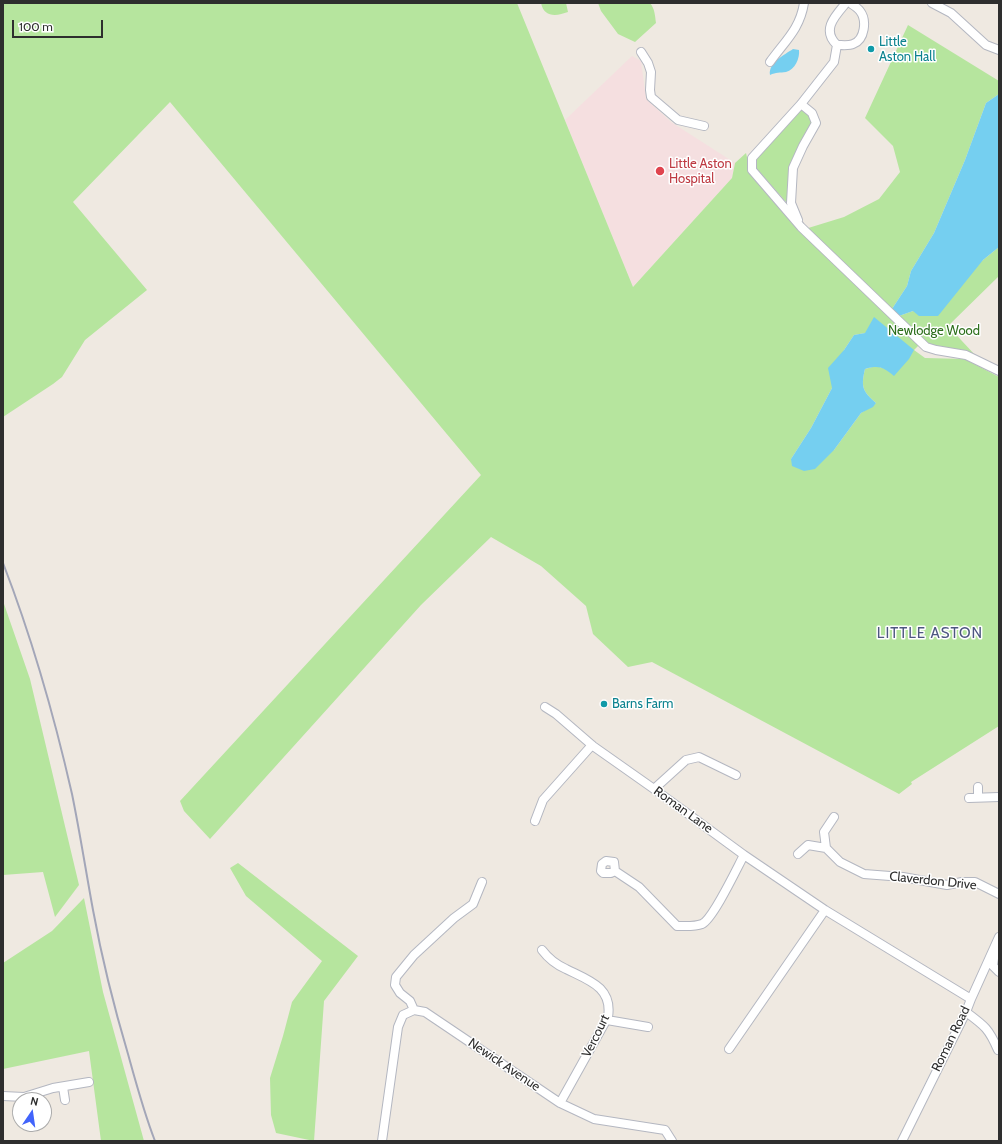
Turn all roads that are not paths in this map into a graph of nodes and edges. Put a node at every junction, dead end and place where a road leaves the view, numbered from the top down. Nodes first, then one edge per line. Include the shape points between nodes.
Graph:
1 (804, 3) edge
2 (846, 3) edge
3 (850, 3) edge
4 (932, 3) edge
5 (837, 45) junction
6 (999, 50) edge
7 (641, 52) dead end
8 (770, 62) dead end
9 (801, 104) junction
10 (704, 126) dead end
11 (801, 227) junction
12 (999, 372) edge
13 (545, 707) dead end
14 (592, 745) junction
15 (736, 775) dead end
16 (978, 787) dead end
17 (654, 789) junction
18 (999, 797) edge
19 (834, 817) dead end
20 (535, 821) dead end
21 (826, 848) junction
22 (798, 854) dead end
23 (744, 855) junction
24 (615, 871) dead end
25 (482, 882) dead end
26 (999, 894) edge
27 (825, 910) junction
28 (997, 940) edge
29 (542, 950) dead end
30 (999, 972) edge
31 (971, 999) junction
32 (414, 1010) junction
33 (966, 1012) junction
34 (607, 1020) junction
35 (648, 1027) dead end
36 (729, 1049) dead end
37 (998, 1050) edge
38 (89, 1082) dead end
39 (63, 1087) junction
40 (3, 1096) edge
41 (65, 1100) dead end
42 (560, 1103) junction
43 (382, 1141) edge
44 (672, 1141) edge
45 (902, 1141) edge

1 - 8 street via 797,28
2 - 5 street via 836,15 829,30
3 - 5 street via 863,16 864,28 860,39 853,44
4 - 6 street via 951,12 986,45
5 - 9 street via 834,62
7 - 10 street via 651,72 652,97 678,120
9 - 11 street via 812,112 816,124 793,168 791,203
9 - 11 street via 752,158 752,170
11 - 12 street via 926,347 966,355
13 - 14 street, Roman Lane
14 - 17 street, Roman Lane
14 - 20 street via 543,800
15 - 17 street via 699,757 686,760
16 - 18 street via 974,797
17 - 23 street, Roman Lane
19 - 21 street via 824,832
21 - 22 street via 808,845
21 - 26 street, Claverdon Drive via 840,862 864,874 904,877 948,885 975,882
23 - 24 street via 713,912 704,923 695,926 677,926 639,887
23 - 27 street, Roman Lane
25 - 32 street via 473,904 414,955 396,978 395,985 400,994 410,1001
27 - 31 street, Roman Lane
27 - 36 street
28 - 30 street via 993,966
28 - 31 street, Roman Road
29 - 34 street, Vercourt via 566,969 581,975 602,990 609,1004
31 - 33 street, Roman Road
32 - 42 street, Newick Avenue via 426,1012
32 - 43 street via 403,1015 398,1027
33 - 37 street via 990,1033
33 - 45 street, Roman Road
34 - 35 street
34 - 42 street, Vercourt
38 - 39 street
39 - 40 street via 24,1097
39 - 41 street
42 - 44 street, Newick Avenue via 594,1119 665,1130

